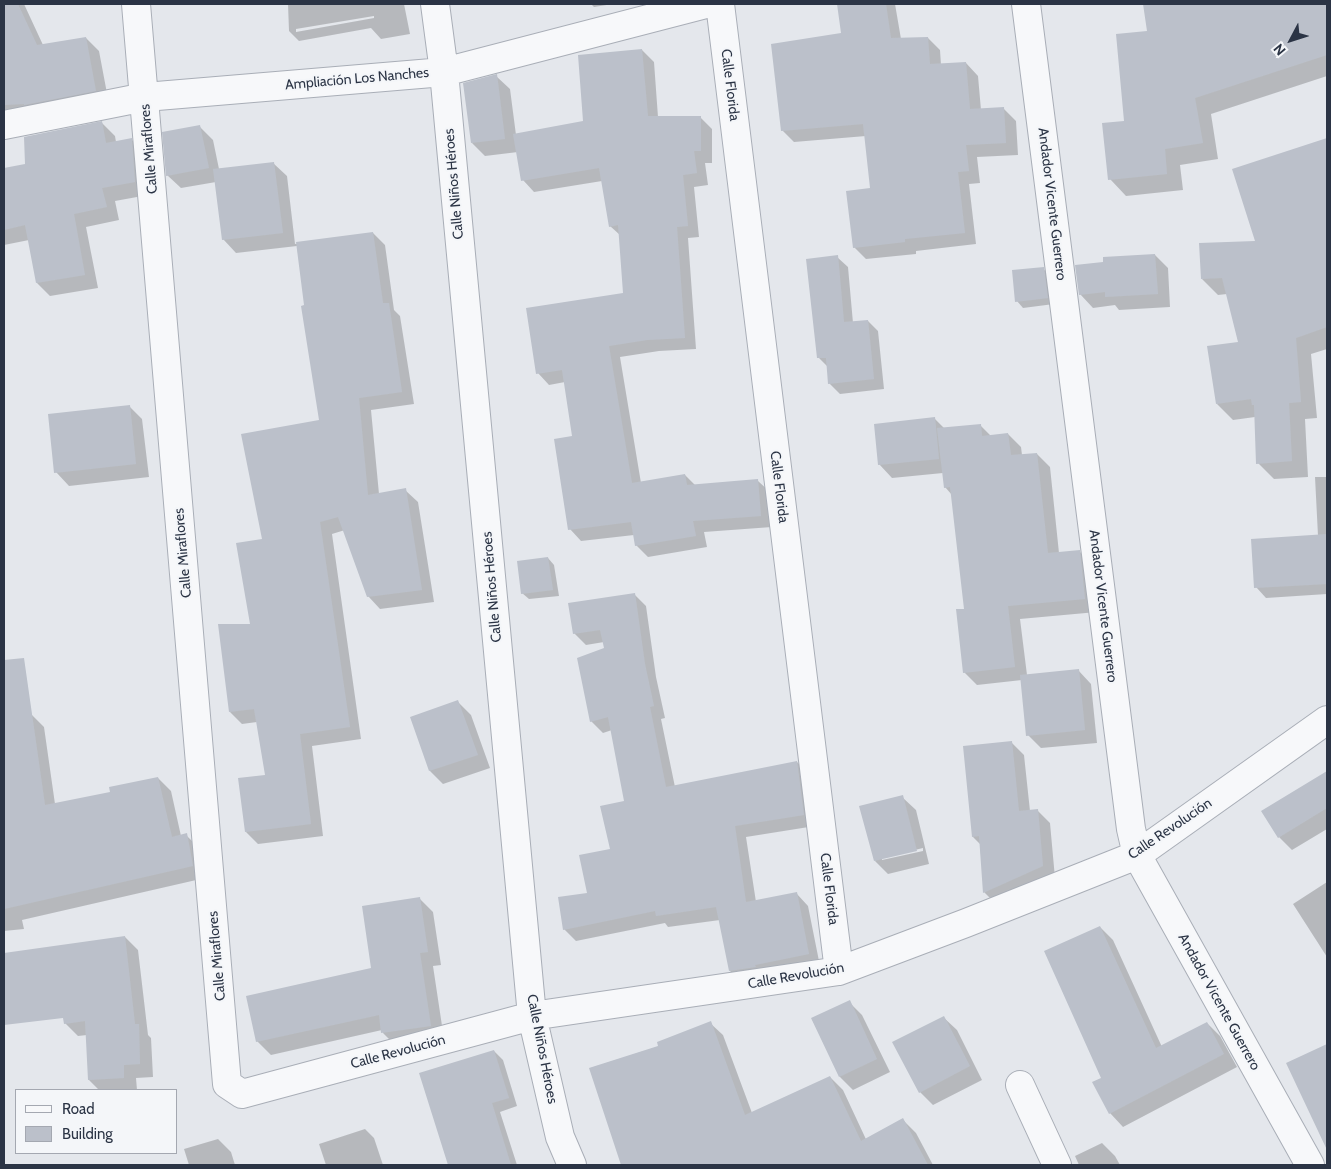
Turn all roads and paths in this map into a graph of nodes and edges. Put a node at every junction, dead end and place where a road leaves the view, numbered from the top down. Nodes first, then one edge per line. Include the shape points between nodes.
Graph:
1 (136, 4) edge
2 (435, 4) edge
3 (706, 4) edge
4 (720, 4) edge
5 (1026, 4) edge
6 (444, 72) junction
7 (145, 97) junction
8 (4, 124) edge
9 (1327, 720) edge
10 (1137, 855) junction
11 (839, 971) junction
12 (532, 1016) junction
13 (1020, 1085) dead end
14 (242, 1094) joint
15 (572, 1165) edge
16 (1057, 1165) edge
17 (1310, 1165) edge

1 - 7 street, Calle Miraflores
2 - 6 street, Calle Niños Héroes
3 - 6 street, Ampliación Los Nanches
4 - 11 street, Calle Florida
5 - 10 street, Andador Vicente Guerrero via 1131,830
6 - 7 street, Ampliación Los Nanches
6 - 12 street, Calle Niños Héroes
7 - 8 street, Ampliación Los Nanches
7 - 14 street, Calle Miraflores via 227,1084
9 - 10 street, Calle Revolución
10 - 11 street, Calle Revolución
10 - 17 street, Andador Vicente Guerrero
11 - 12 street, Calle Revolución
12 - 14 street, Calle Revolución
12 - 15 street, Calle Niños Héroes via 560,1137
13 - 16 street

